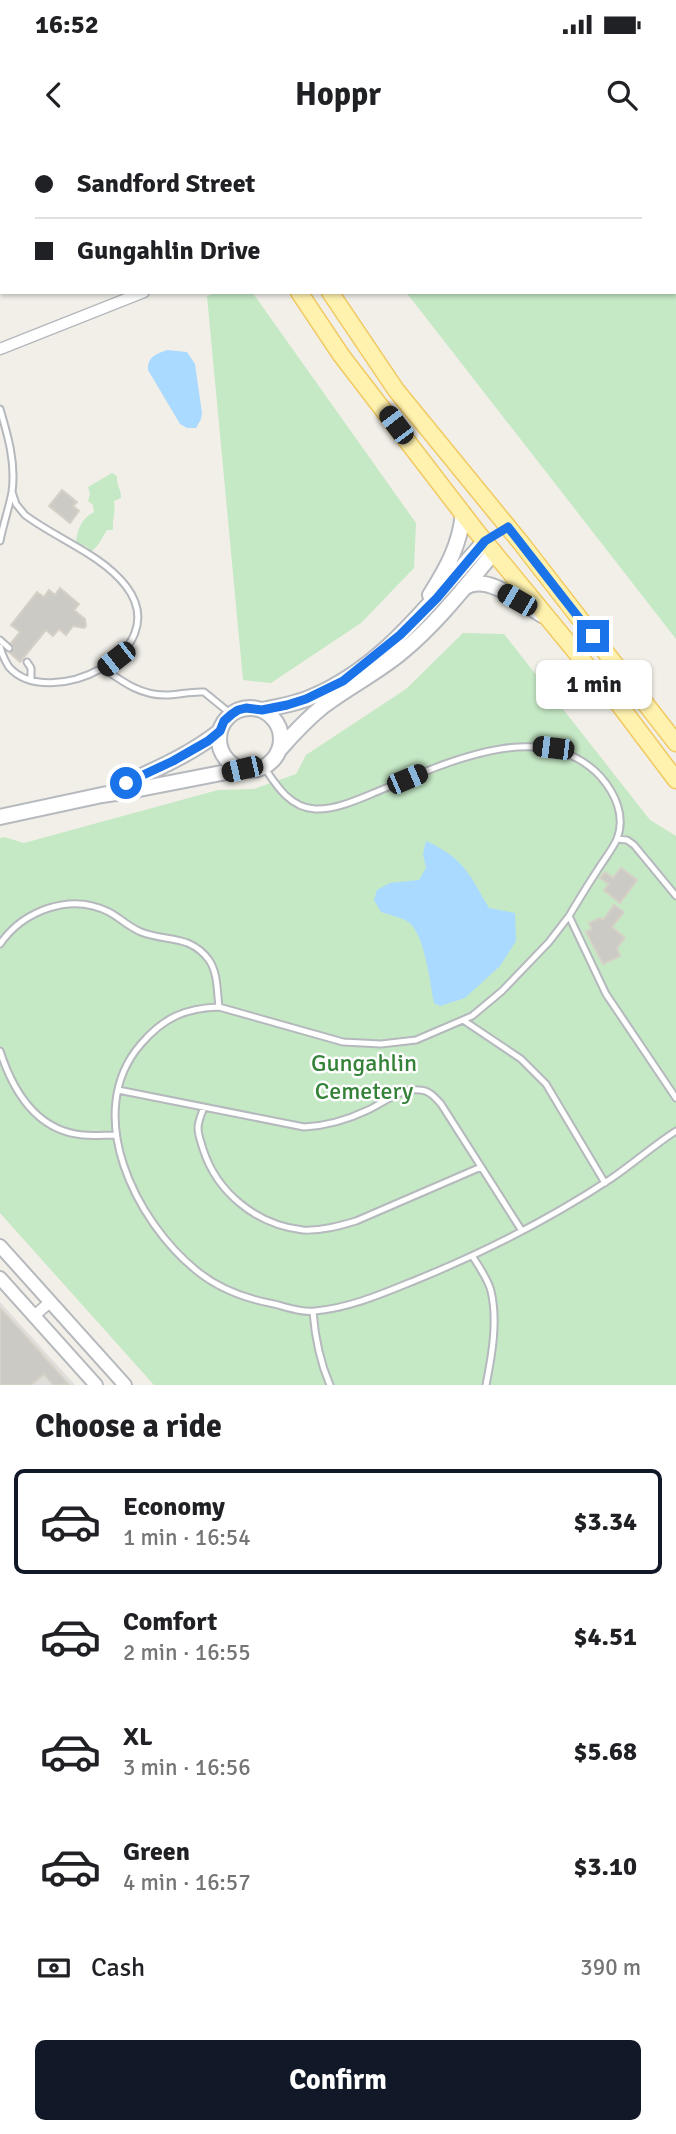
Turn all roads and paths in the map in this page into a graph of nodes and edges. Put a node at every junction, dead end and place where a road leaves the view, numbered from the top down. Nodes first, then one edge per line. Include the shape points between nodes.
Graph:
1 (139, 294) edge
2 (300, 294) edge
3 (331, 294) edge
4 (0, 349) edge
5 (0, 409) edge
6 (12, 492) junction
7 (463, 513) junction
8 (508, 528) junction
9 (0, 541) edge
10 (489, 546) junction
11 (463, 589) junction
12 (550, 619) junction
13 (400, 635) junction
14 (0, 640) edge
15 (0, 647) edge
16 (9, 648) dead end
17 (27, 662) dead end
18 (103, 668) junction
19 (31, 680) junction
20 (262, 710) junction
21 (232, 714) junction
22 (220, 731) junction
23 (676, 743) edge
24 (280, 749) junction
25 (264, 767) junction
26 (242, 769) junction
27 (676, 780) edge
28 (102, 795) junction
29 (0, 817) edge
30 (617, 839) junction
31 (676, 896) edge
32 (569, 916) junction
33 (0, 944) edge
34 (219, 1007) junction
35 (463, 1020) junction
36 (0, 1051) edge
37 (118, 1090) junction
38 (676, 1098) edge
39 (204, 1107) junction
40 (676, 1131) edge
41 (116, 1135) junction
42 (481, 1167) junction
43 (604, 1182) junction
44 (522, 1231) junction
45 (0, 1246) edge
46 (473, 1257) junction
47 (0, 1278) edge
48 (50, 1302) junction
49 (313, 1312) junction
50 (34, 1316) junction
51 (96, 1385) edge
52 (125, 1385) edge
53 (330, 1385) edge
54 (486, 1385) edge

1 - 4 street
2 - 7 main road via 341,355
3 - 8 main road via 396,390
5 - 6 lane via 11,450
6 - 9 lane
6 - 18 lane via 25,515 101,563 132,596 137,629 123,652
7 - 10 main road
7 - 13 main road via 450,563
8 - 10 main road
8 - 23 main road
10 - 11 main road
10 - 12 main road
10 - 13 main road
11 - 12 main road via 487,584
11 - 24 main road via 410,645 325,705
12 - 27 main road
13 - 20 main road via 343,681 306,699
14 - 16 lane
15 - 19 lane via 10,667
17 - 19 lane
18 - 19 lane via 67,680
18 - 21 lane via 144,692 204,692
20 - 21 main road via 246,708
20 - 24 main road via 279,726
21 - 22 main road
22 - 26 main road via 223,754
22 - 28 main road via 173,761
24 - 25 main road
25 - 26 main road
25 - 30 lane via 290,800 311,810 352,801 476,755 522,746 553,748 586,764 615,797
26 - 28 main road
28 - 29 main road
30 - 31 lane via 634,845
30 - 32 lane
32 - 35 lane via 502,991
32 - 38 lane via 607,993
33 - 34 lane via 17,925 50,907 78,904 98,908 140,932 184,941 203,953 215,974
34 - 35 lane via 343,1042 381,1045 416,1040
34 - 37 lane via 172,1017 147,1036 127,1063
35 - 43 lane via 521,1059 546,1084
36 - 41 lane via 18,1094 37,1116 67,1132
37 - 39 lane
37 - 41 lane
39 - 42 lane via 319,1126 419,1090 441,1104
39 - 42 lane via 200,1137 221,1184 249,1210 291,1227 335,1228
40 - 43 lane
41 - 49 lane via 150,1221 198,1273 261,1302
42 - 44 lane
43 - 44 lane
44 - 46 lane
45 - 48 street
46 - 49 lane via 362,1301
46 - 54 lane via 491,1289 494,1314
47 - 50 street
48 - 50 street
48 - 52 street
49 - 53 lane
50 - 51 street

